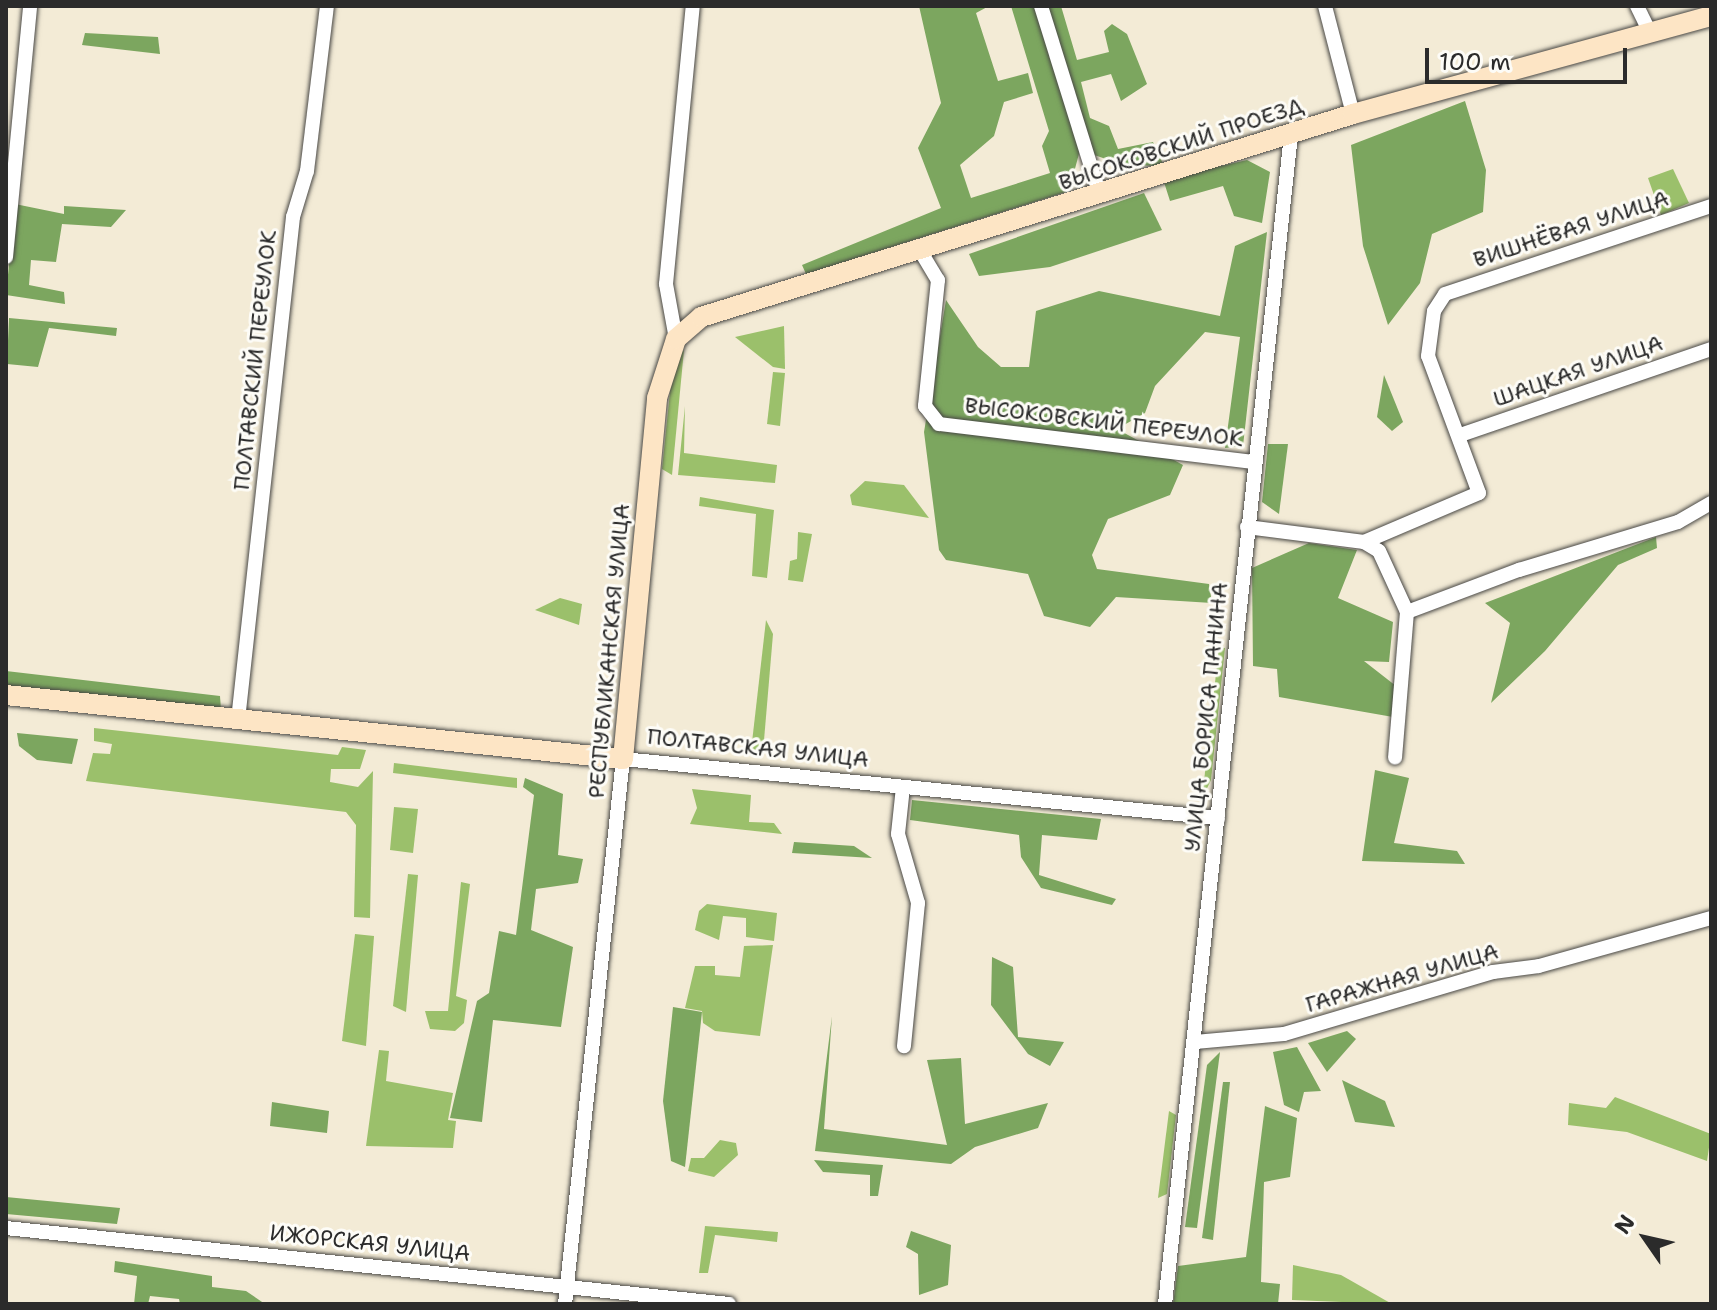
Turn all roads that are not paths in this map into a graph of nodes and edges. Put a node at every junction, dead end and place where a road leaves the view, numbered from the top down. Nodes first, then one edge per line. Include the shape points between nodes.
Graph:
1 (30, 6) edge
2 (327, 6) edge
3 (693, 6) edge
4 (1041, 6) edge
5 (1325, 6) edge
6 (1637, 6) edge
7 (1711, 16) edge
8 (1650, 33) junction
9 (1353, 114) junction
10 (1291, 135) junction
11 (1100, 195) junction
12 (1711, 206) edge
13 (921, 252) junction
14 (6, 257) edge
15 (676, 339) junction
16 (1711, 349) edge
17 (1460, 435) junction
18 (1255, 462) junction
19 (1711, 503) edge
20 (1247, 527) junction
21 (1364, 542) junction
22 (1407, 612) junction
23 (6, 695) edge
24 (238, 720) junction
25 (1395, 758) dead end
26 (623, 759) junction
27 (903, 787) junction
28 (1218, 818) junction
29 (1711, 918) edge
30 (1195, 1042) junction
31 (904, 1046) dead end
32 (6, 1228) edge
33 (567, 1286) junction
34 (565, 1304) edge
35 (729, 1304) edge
36 (1165, 1304) edge

1 - 14 street
2 - 24 street, ПОЛТАВСКИЙ ПЕРЕУЛОК via 307,171 293,217
3 - 15 street, РЕСПУБЛИКАНСКАЯ УЛИЦА via 666,284
4 - 11 street
5 - 9 street
6 - 8 street
7 - 8 street, ВЫСОКОВСКИЙ ПРОЕЗД
8 - 9 street, ВЫСОКОВСКИЙ ПРОЕЗД
9 - 10 street, ВЫСОКОВСКИЙ ПРОЕЗД
10 - 11 street, ВЫСОКОВСКИЙ ПРОЕЗД
10 - 18 street, УЛИЦА БОРИСА ПАНИНА
11 - 13 street, ВЫСОКОВСКИЙ ПРОЕЗД
12 - 17 street, ВИШНЁВАЯ УЛИЦА via 1445,294 1434,311 1428,356
13 - 15 street, ВЫСОКОВСКИЙ ПРОЕЗД via 716,310
13 - 18 street, ВЫСОКОВСКИЙ ПЕРЕУЛОК via 938,280 925,406 939,424
15 - 26 street, РЕСПУБЛИКАНСКАЯ УЛИЦА via 657,398
16 - 17 street, ШАЦКАЯ УЛИЦА
17 - 21 street via 1479,493
18 - 20 street, УЛИЦА БОРИСА ПАНИНА
19 - 22 street via 1678,522
20 - 21 street
20 - 28 street, УЛИЦА БОРИСА ПАНИНА
21 - 22 street via 1379,551
22 - 25 street
23 - 24 street, ПОЛТАВСКАЯ УЛИЦА
24 - 26 street, ПОЛТАВСКАЯ УЛИЦА
26 - 27 street, ПОЛТАВСКАЯ УЛИЦА
26 - 33 street, РЕСПУБЛИКАНСКАЯ УЛИЦА
27 - 28 street, ПОЛТАВСКАЯ УЛИЦА
27 - 31 street via 898,834 918,903
28 - 30 street, УЛИЦА БОРИСА ПАНИНА
29 - 30 street, ГАРАЖНАЯ УЛИЦА via 1539,966 1493,972 1284,1034
30 - 36 street, УЛИЦА БОРИСА ПАНИНА
32 - 33 street, ИЖОРСКАЯ УЛИЦА
33 - 34 street, РЕСПУБЛИКАНСКАЯ УЛИЦА
33 - 35 street, ИЖОРСКАЯ УЛИЦА

